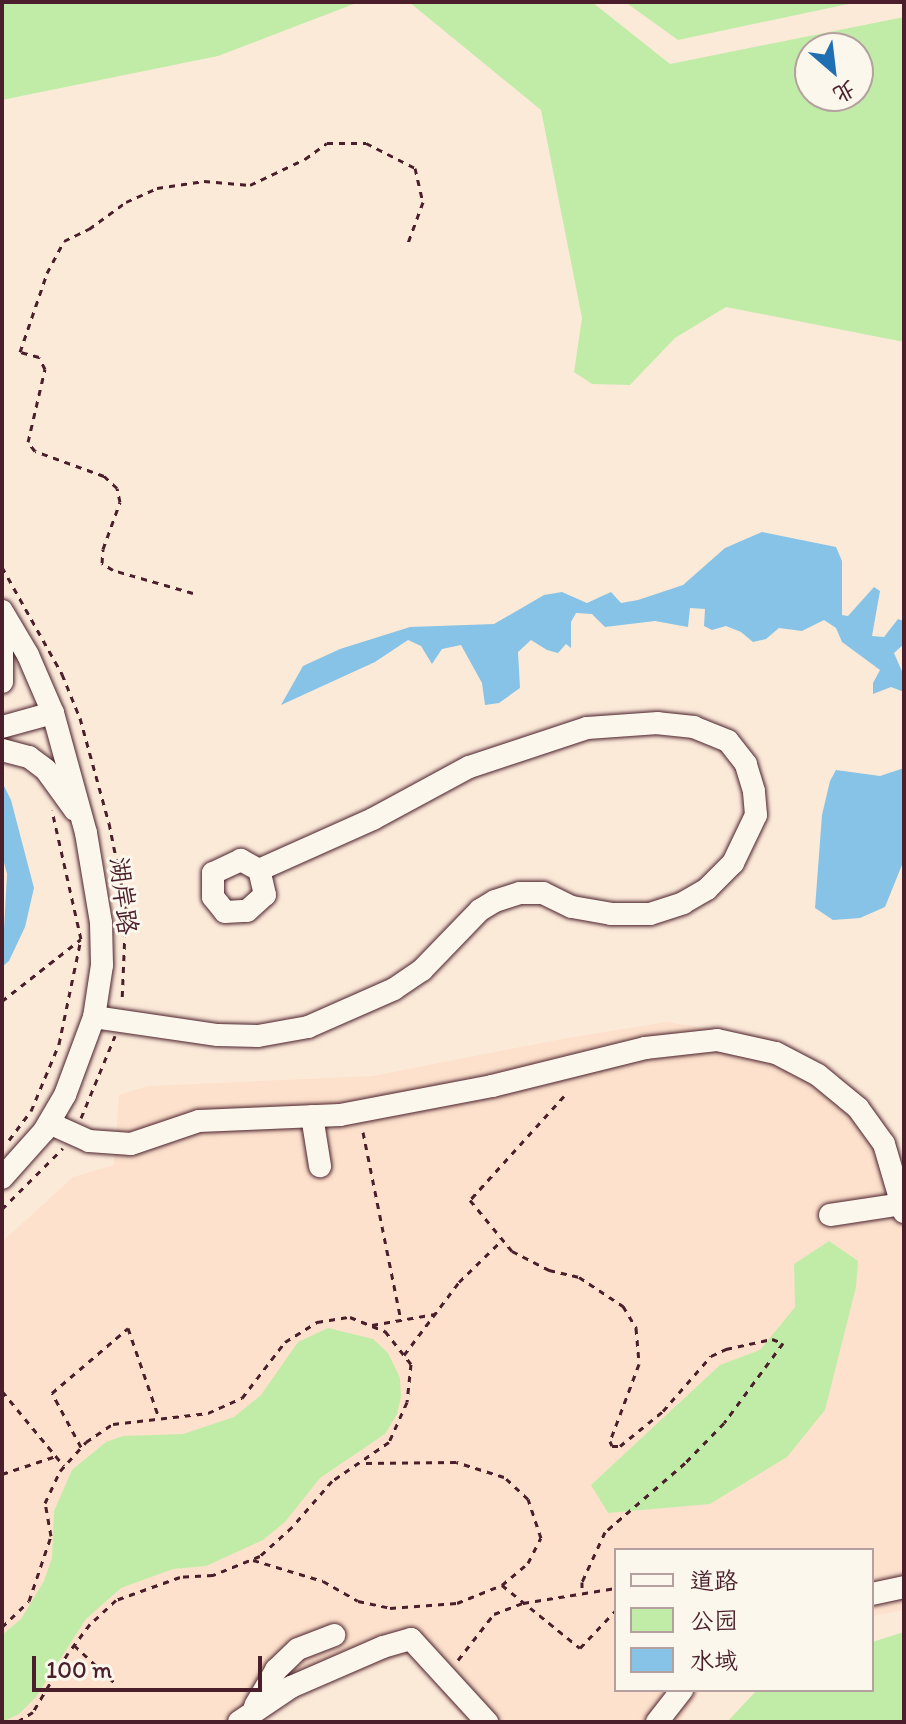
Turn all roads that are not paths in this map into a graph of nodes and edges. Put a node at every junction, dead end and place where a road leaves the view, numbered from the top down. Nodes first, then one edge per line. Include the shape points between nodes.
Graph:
1 (2, 611) edge
2 (2, 633) edge
3 (2, 682) edge
4 (53, 713) junction
5 (2, 727) edge
6 (2, 750) edge
7 (82, 818) junction
8 (259, 870) dead end
9 (94, 1017) junction
10 (312, 1116) junction
11 (49, 1123) junction
12 (320, 1166) dead end
13 (2, 1178) edge
14 (903, 1208) edge
15 (830, 1215) dead end
16 (904, 1587) edge
17 (874, 1594) edge
18 (334, 1635) dead end
19 (680, 1692) edge
20 (246, 1716) edge
21 (487, 1722) edge
22 (657, 1722) edge

1 - 4 street, 湖岸路
2 - 3 street
4 - 5 street
4 - 7 street, 湖岸路
6 - 7 street via 29,757 46,770
7 - 9 street, 湖岸路 via 101,923 101,978
8 - 9 street via 373,819 469,767 587,728 658,723 694,727 728,741 746,764 754,791 756,815 733,863 707,889 683,903 650,914 611,914 572,907 543,893 495,901 422,970 394,989 308,1027 258,1036 218,1035
9 - 11 street, 湖岸路
10 - 11 street via 199,1121 131,1144 89,1141
10 - 12 street
10 - 14 street via 492,1086 645,1048 717,1040 776,1053 818,1075 858,1108 884,1144
11 - 13 street, 湖岸路
14 - 15 street
16 - 17 street
18 - 20 street via 298,1649 276,1670
19 - 22 street
20 - 21 street via 291,1687 411,1639

